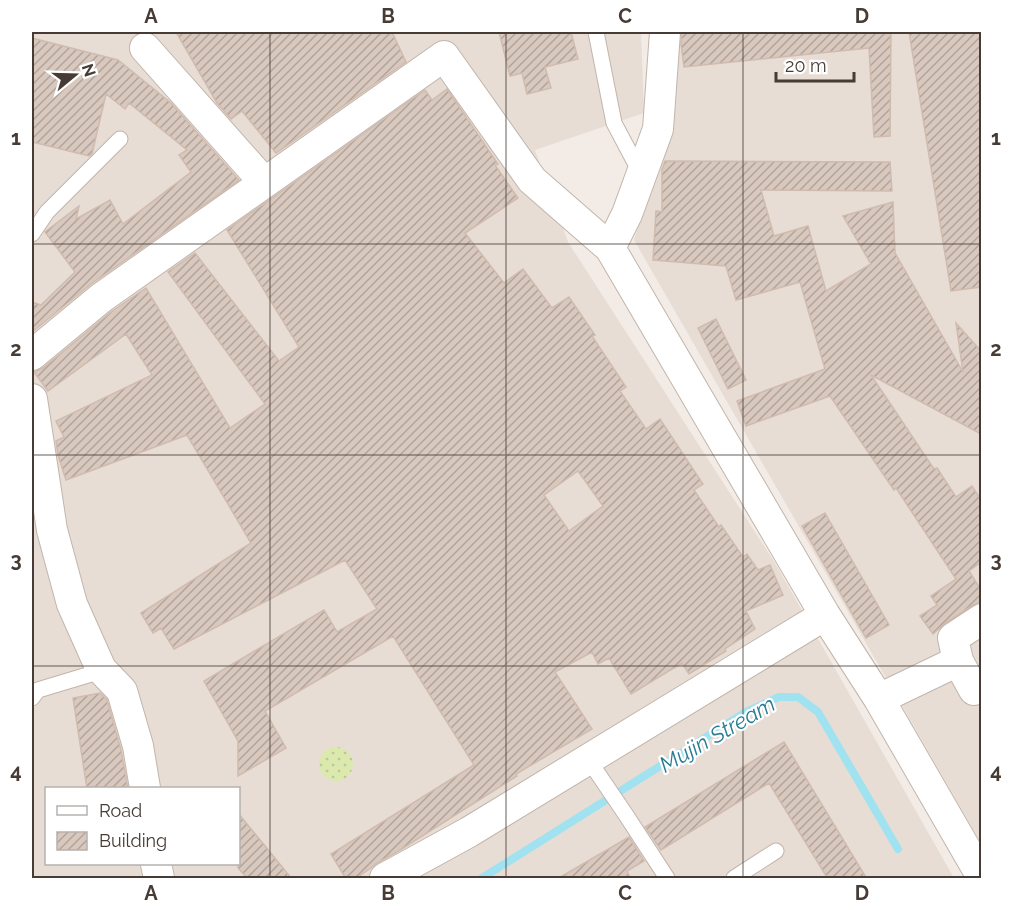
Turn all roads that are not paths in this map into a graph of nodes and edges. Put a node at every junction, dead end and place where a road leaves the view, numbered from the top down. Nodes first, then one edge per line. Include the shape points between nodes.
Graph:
1 (596, 32) edge
2 (665, 32) edge
3 (145, 48) dead end
4 (120, 139) dead end
5 (641, 174) junction
6 (264, 182) junction
7 (32, 234) edge
8 (609, 248) junction
9 (32, 355) edge
10 (32, 399) edge
11 (825, 615) junction
12 (981, 619) edge
13 (958, 661) junction
14 (101, 669) junction
15 (981, 688) edge
16 (32, 698) edge
17 (879, 699) junction
18 (588, 759) junction
19 (145, 787) edge
20 (776, 851) dead end
21 (981, 877) edge
22 (385, 879) edge
23 (667, 879) edge
24 (735, 879) edge

1 - 5 lane via 614,123
2 - 5 street via 658,129
3 - 6 street
4 - 7 lane via 47,212
5 - 8 street via 627,214
6 - 8 street via 444,57 532,180
6 - 9 street via 101,298
8 - 11 street
10 - 14 street via 52,530 72,604
11 - 17 street
11 - 18 street
12 - 13 street via 952,638
13 - 15 street via 974,690
13 - 17 street
14 - 16 lane via 38,690
14 - 19 street via 122,691
17 - 21 street
18 - 22 street
18 - 23 lane
20 - 24 lane

